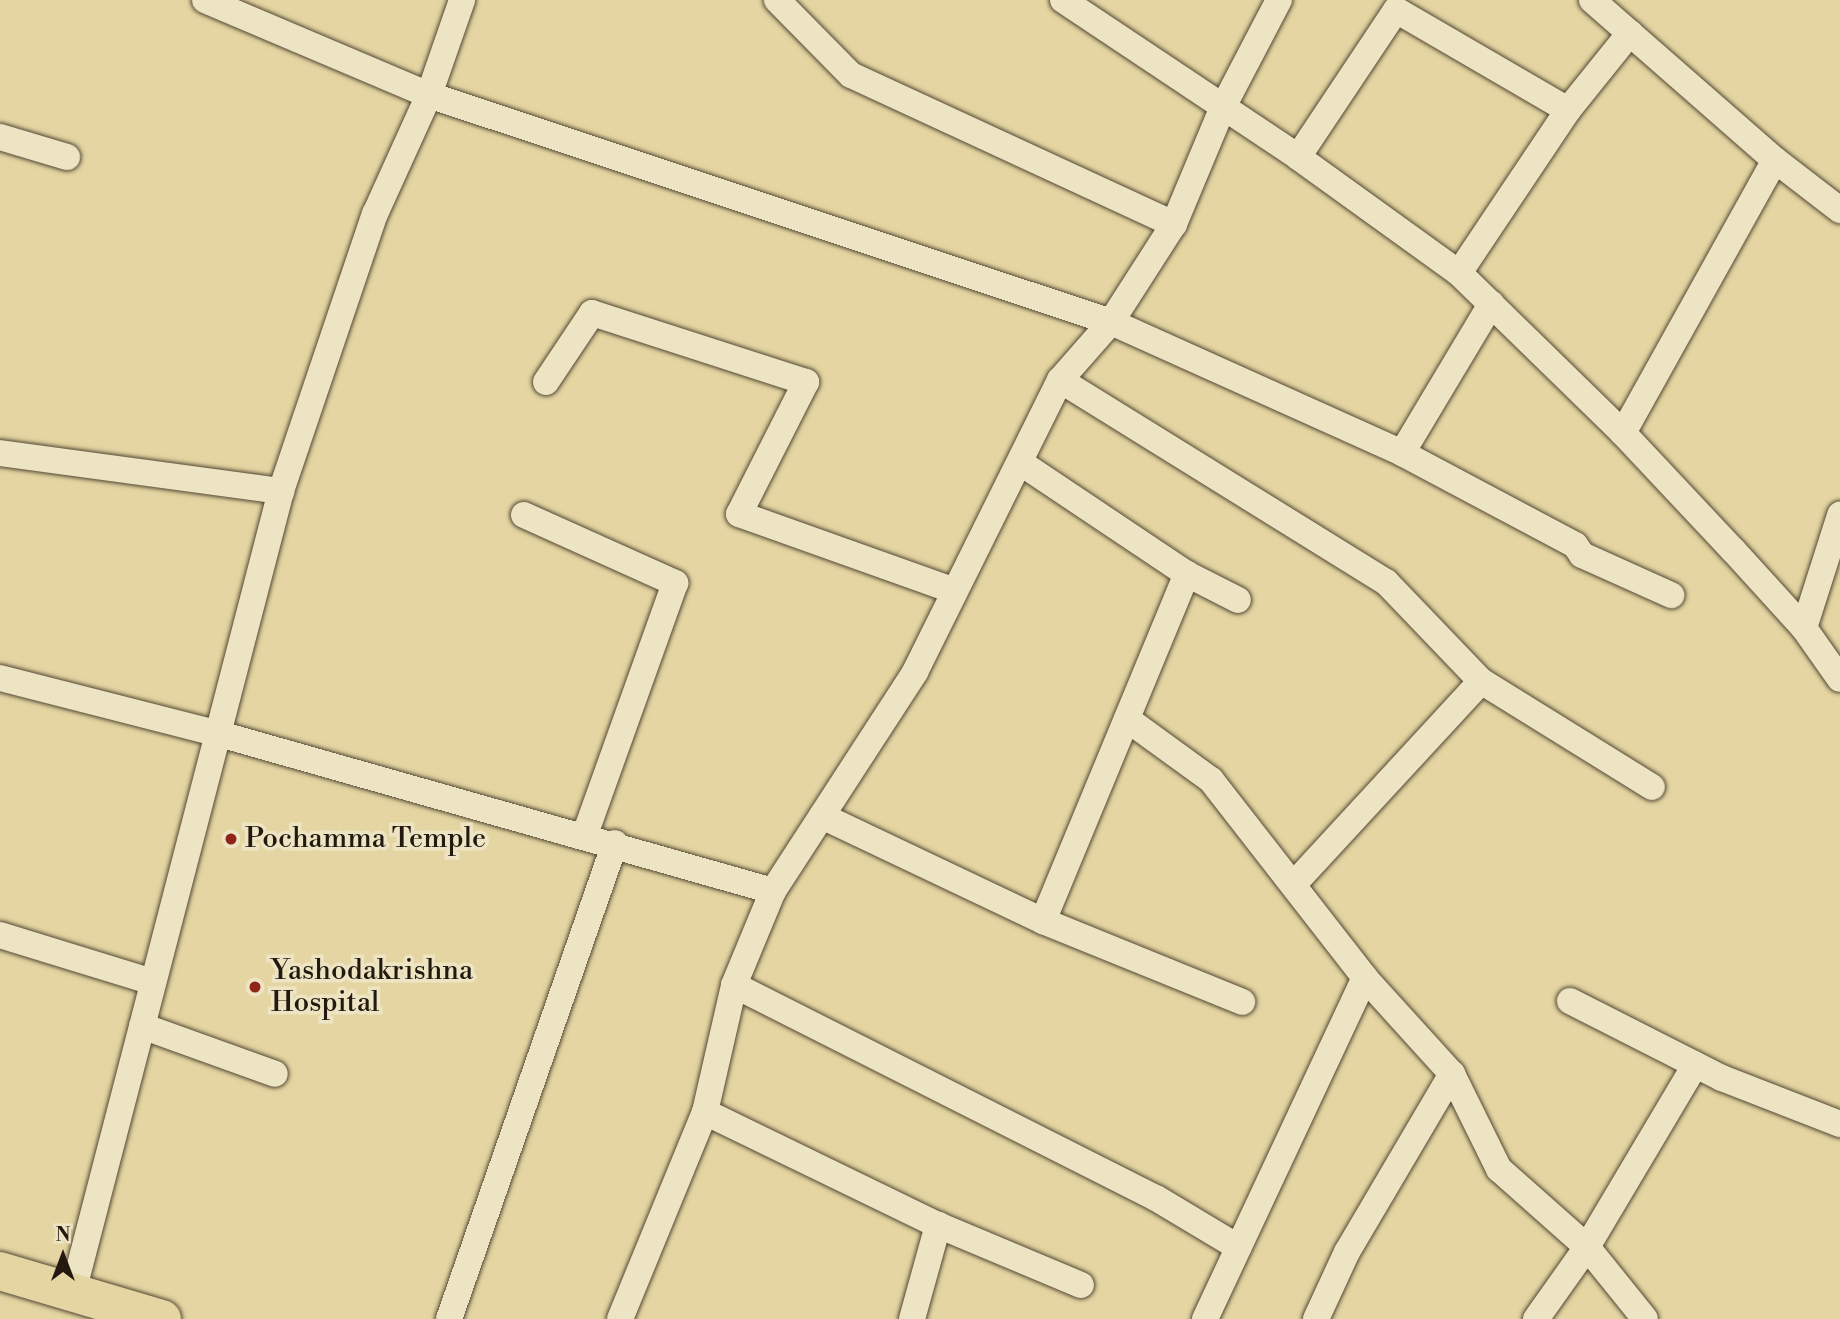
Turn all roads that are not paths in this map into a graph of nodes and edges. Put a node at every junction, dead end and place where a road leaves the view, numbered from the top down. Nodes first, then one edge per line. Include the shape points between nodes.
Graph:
1 (205, 0) edge
2 (462, 0) edge
3 (778, 0) edge
4 (1063, 0) edge
5 (1279, 0) edge
6 (1591, 0) edge
7 (1630, 33) junction
8 (429, 94) junction
9 (1223, 107) junction
10 (1568, 110) junction
11 (0, 137) edge
12 (67, 157) dead end
13 (1297, 157) junction
14 (1775, 160) junction
15 (1840, 210) edge
16 (1174, 225) junction
17 (1459, 273) junction
18 (1491, 304) junction
19 (1111, 322) junction
20 (1060, 380) junction
21 (546, 382) dead end
22 (1623, 433) junction
23 (0, 453) edge
24 (1402, 453) junction
25 (1021, 463) junction
26 (281, 491) junction
27 (524, 515) dead end
28 (1840, 515) edge
29 (1188, 574) junction
30 (953, 590) junction
31 (1671, 595) dead end
32 (1238, 600) dead end
33 (1804, 628) junction
34 (0, 678) edge
35 (1840, 679) edge
36 (1481, 681) junction
37 (1127, 719) junction
38 (216, 733) junction
39 (1652, 787) dead end
40 (822, 816) junction
41 (585, 835) junction
42 (615, 843) junction
43 (1294, 884) junction
44 (773, 891) junction
45 (1042, 921) junction
46 (0, 935) edge
47 (1365, 978) junction
48 (153, 982) junction
49 (734, 985) junction
50 (1570, 1001) dead end
51 (1242, 1002) dead end
52 (142, 1026) junction
53 (1695, 1065) junction
54 (275, 1074) dead end
55 (1452, 1074) junction
56 (705, 1112) junction
57 (1840, 1124) edge
58 (938, 1225) junction
59 (1238, 1247) junction
60 (1587, 1247) junction
61 (0, 1270) edge
62 (1081, 1285) dead end
63 (73, 1292) junction
64 (162, 1319) edge
65 (449, 1319) edge
66 (620, 1319) edge
67 (912, 1319) edge
68 (1205, 1319) edge
69 (1316, 1319) edge
70 (1536, 1319) edge
71 (1645, 1319) edge

1 - 8 street
2 - 8 street
3 - 16 street via 851,75
4 - 9 street
5 - 9 street
6 - 7 street
7 - 10 street
7 - 14 street
8 - 19 street
8 - 26 street via 375,214
9 - 13 street
9 - 16 street
10 - 13 street via 1396,10
10 - 17 street
11 - 12 street
13 - 17 street
14 - 15 street
14 - 22 street
16 - 19 street
17 - 18 street
18 - 22 street
18 - 24 street
19 - 20 street
19 - 24 street
20 - 25 street
20 - 36 street via 1386,582
21 - 30 street via 592,313 806,382 739,514
22 - 33 street
23 - 26 street
24 - 31 street via 1574,544 1581,555
25 - 29 street
25 - 30 street
26 - 38 street
27 - 41 street via 675,583
28 - 33 street
29 - 32 street
29 - 37 street
30 - 40 street via 915,672
33 - 35 street
34 - 38 street
36 - 39 street
36 - 43 street
37 - 43 street via 1211,780
37 - 45 street
38 - 41 street
38 - 48 street
40 - 44 street
40 - 45 street
41 - 42 street
42 - 44 street
42 - 65 street
43 - 47 street
44 - 49 street
45 - 51 street
46 - 48 street
47 - 55 street
47 - 59 street
48 - 52 street
49 - 56 street
49 - 59 street via 1156,1198
50 - 53 street
52 - 54 street
52 - 63 street
53 - 57 street
53 - 60 street
55 - 60 street via 1499,1169
55 - 69 street via 1348,1252
56 - 58 street
56 - 66 street
58 - 62 street
58 - 67 street
59 - 68 street
60 - 70 street
60 - 71 street
61 - 63 main road
63 - 64 main road

